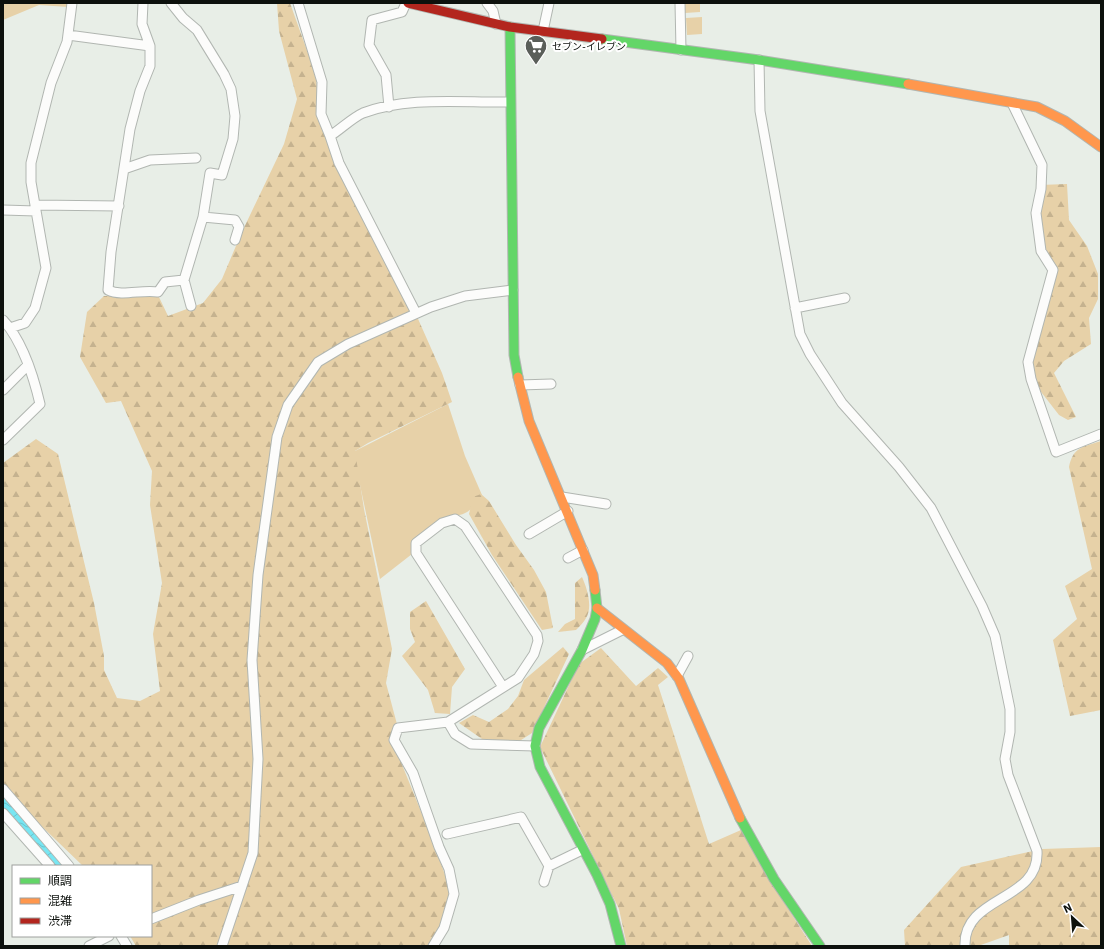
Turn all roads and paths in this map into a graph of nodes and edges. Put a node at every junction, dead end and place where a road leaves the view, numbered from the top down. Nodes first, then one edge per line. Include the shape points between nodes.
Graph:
1 (72, 3) edge
2 (142, 3) edge
3 (171, 3) edge
4 (298, 3) edge
5 (407, 3) edge
6 (487, 3) edge
7 (549, 3) edge
8 (680, 3) edge
9 (496, 24) junction
10 (510, 26) junction
11 (543, 32) junction
12 (68, 35) junction
13 (150, 46) junction
14 (682, 50) junction
15 (759, 60) junction
16 (510, 102) junction
17 (1012, 103) junction
18 (389, 107) junction
19 (330, 136) junction
20 (1101, 148) edge
21 (196, 158) dead end
22 (124, 169) junction
23 (119, 206) junction
24 (36, 208) junction
25 (3, 210) edge
26 (203, 217) junction
27 (235, 240) dead end
28 (184, 280) junction
29 (513, 290) junction
30 (845, 298) dead end
31 (191, 306) dead end
32 (796, 308) junction
33 (416, 313) junction
34 (3, 320) edge
35 (10, 328) junction
36 (28, 366) junction
37 (551, 384) dead end
38 (520, 385) junction
39 (3, 390) edge
40 (1101, 434) edge
41 (3, 440) edge
42 (562, 497) junction
43 (606, 504) dead end
44 (568, 511) junction
45 (529, 534) dead end
46 (583, 550) junction
47 (568, 558) dead end
48 (597, 608) junction
49 (622, 630) junction
50 (582, 650) junction
51 (688, 656) dead end
52 (677, 676) junction
53 (503, 688) junction
54 (448, 722) junction
55 (534, 746) junction
56 (3, 789) edge
57 (3, 813) edge
58 (447, 834) dead end
59 (582, 850) junction
60 (49, 865) edge
61 (68, 865) edge
62 (549, 866) junction
63 (544, 882) dead end
64 (242, 886) junction
65 (152, 919) edge
66 (122, 937) edge
67 (101, 941) edge
68 (89, 946) edge
69 (127, 946) edge
70 (222, 946) edge
71 (433, 946) edge
72 (621, 946) edge
73 (820, 946) edge
74 (966, 946) edge

1 - 12 street
2 - 13 street via 142,24
3 - 26 street via 197,30 231,89 235,116 233,139 222,174 210,173
4 - 19 street via 322,82 321,114
5 - 9 street
5 - 18 street via 402,12 372,20 369,44 386,75
6 - 9 street via 493,11
7 - 11 street
8 - 14 street
9 - 10 street
10 - 11 street
10 - 16 street
11 - 14 street
12 - 13 street
12 - 24 street via 43,110 31,163 31,182
13 - 22 street via 150,66 130,129
14 - 15 street
15 - 17 street
15 - 32 street via 760,111
16 - 18 street via 444,101
16 - 29 street
17 - 20 street via 1037,107 1051,113 1066,121
17 - 40 street via 1042,165 1036,213 1041,251 1053,270 1028,362 1031,379 1056,452
18 - 19 street via 362,114
19 - 33 street via 339,163
21 - 22 street via 150,160
22 - 23 street
23 - 24 street
23 - 28 street via 108,290 114,293 158,292 165,282
24 - 25 street
24 - 35 street via 46,268 35,308 25,324
26 - 27 street via 235,220 239,227
26 - 28 street
28 - 31 street
29 - 33 street via 464,296
29 - 38 street via 514,354
30 - 32 street
32 - 74 street via 800,334 810,354 842,403 899,467 931,508 995,636 1010,709 1010,732 1005,759 1008,775 1037,852 1038,863 1028,881 981,912 970,926 965,939
33 - 64 street via 348,344 318,362 288,405 277,437 258,575 252,660 258,758 253,853
34 - 35 street
35 - 36 street
36 - 39 street
36 - 41 street via 40,404
37 - 38 street
38 - 42 street via 529,421
42 - 43 street
42 - 44 street
44 - 45 street
44 - 46 street
46 - 47 street
46 - 48 street via 595,583
48 - 49 street
48 - 50 street
49 - 50 street
49 - 52 street via 667,663
50 - 55 street via 539,728
51 - 52 street
52 - 73 street via 742,824 774,879
53 - 53 street via 416,553 416,543 442,523 455,519 465,526 537,635 534,654 518,678
53 - 54 street
54 - 55 street via 455,734 472,744
54 - 71 street via 398,728 394,740 413,773 449,869 454,894 444,928
55 - 59 street via 540,767
56 - 61 street
57 - 60 street
58 - 62 street via 521,817
59 - 62 street
59 - 72 street via 610,904
62 - 63 street
64 - 65 street
64 - 70 street
66 - 69 street
67 - 68 street

